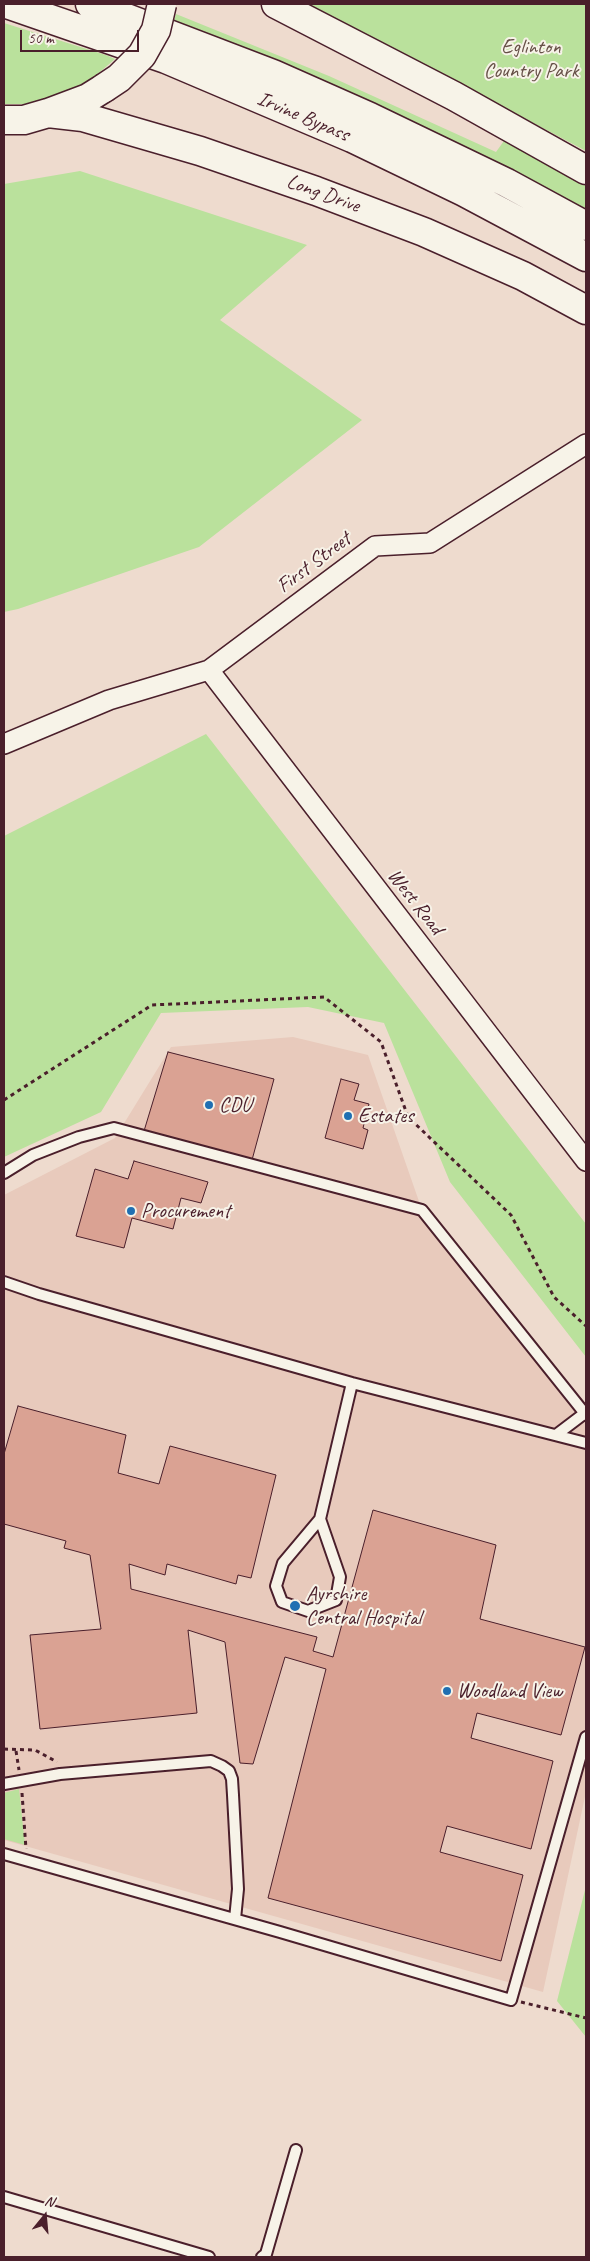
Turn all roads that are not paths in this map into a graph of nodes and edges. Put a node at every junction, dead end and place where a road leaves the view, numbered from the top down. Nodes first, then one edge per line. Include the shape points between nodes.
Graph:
1 (8, 4) edge
2 (90, 4) edge
3 (162, 4) edge
4 (276, 4) edge
5 (20, 120) edge
6 (586, 170) edge
7 (586, 226) edge
8 (586, 257) edge
9 (586, 310) edge
10 (586, 444) edge
11 (209, 670) junction
12 (4, 744) edge
13 (586, 1161) edge
14 (4, 1173) edge
15 (4, 1282) edge
16 (352, 1383) junction
17 (586, 1414) edge
18 (556, 1435) junction
19 (586, 1443) edge
20 (320, 1519) junction
21 (586, 1737) edge
22 (4, 1784) edge
23 (4, 1854) edge
24 (235, 1919) junction
25 (296, 2150) dead end
26 (4, 2197) edge
27 (209, 2257) edge
28 (262, 2257) edge

1 - 8 main road, Irvine Bypass via 166,59 352,138 464,192
2 - 7 main road, Irvine Bypass via 264,71 370,117 507,183
3 - 5 main road, bridge via 156,30 142,55 126,73 88,98
4 - 6 main road via 454,96
5 - 9 main road, Long Drive via 83,117 316,191 424,232 523,276
10 - 11 street, First Street via 430,543 375,546
11 - 12 street via 109,700
11 - 13 street, West Road
14 - 17 lane via 33,1155 79,1137 114,1128 422,1210
15 - 16 lane
16 - 18 lane
16 - 20 lane
17 - 18 lane
18 - 19 lane
20 - 20 lane via 340,1577 336,1600 308,1611 282,1602 276,1586 283,1563
21 - 24 lane via 510,2000
22 - 24 lane via 75,1772 211,1761 229,1771 238,1889
23 - 24 lane
25 - 28 lane via 266,2254
26 - 27 lane

